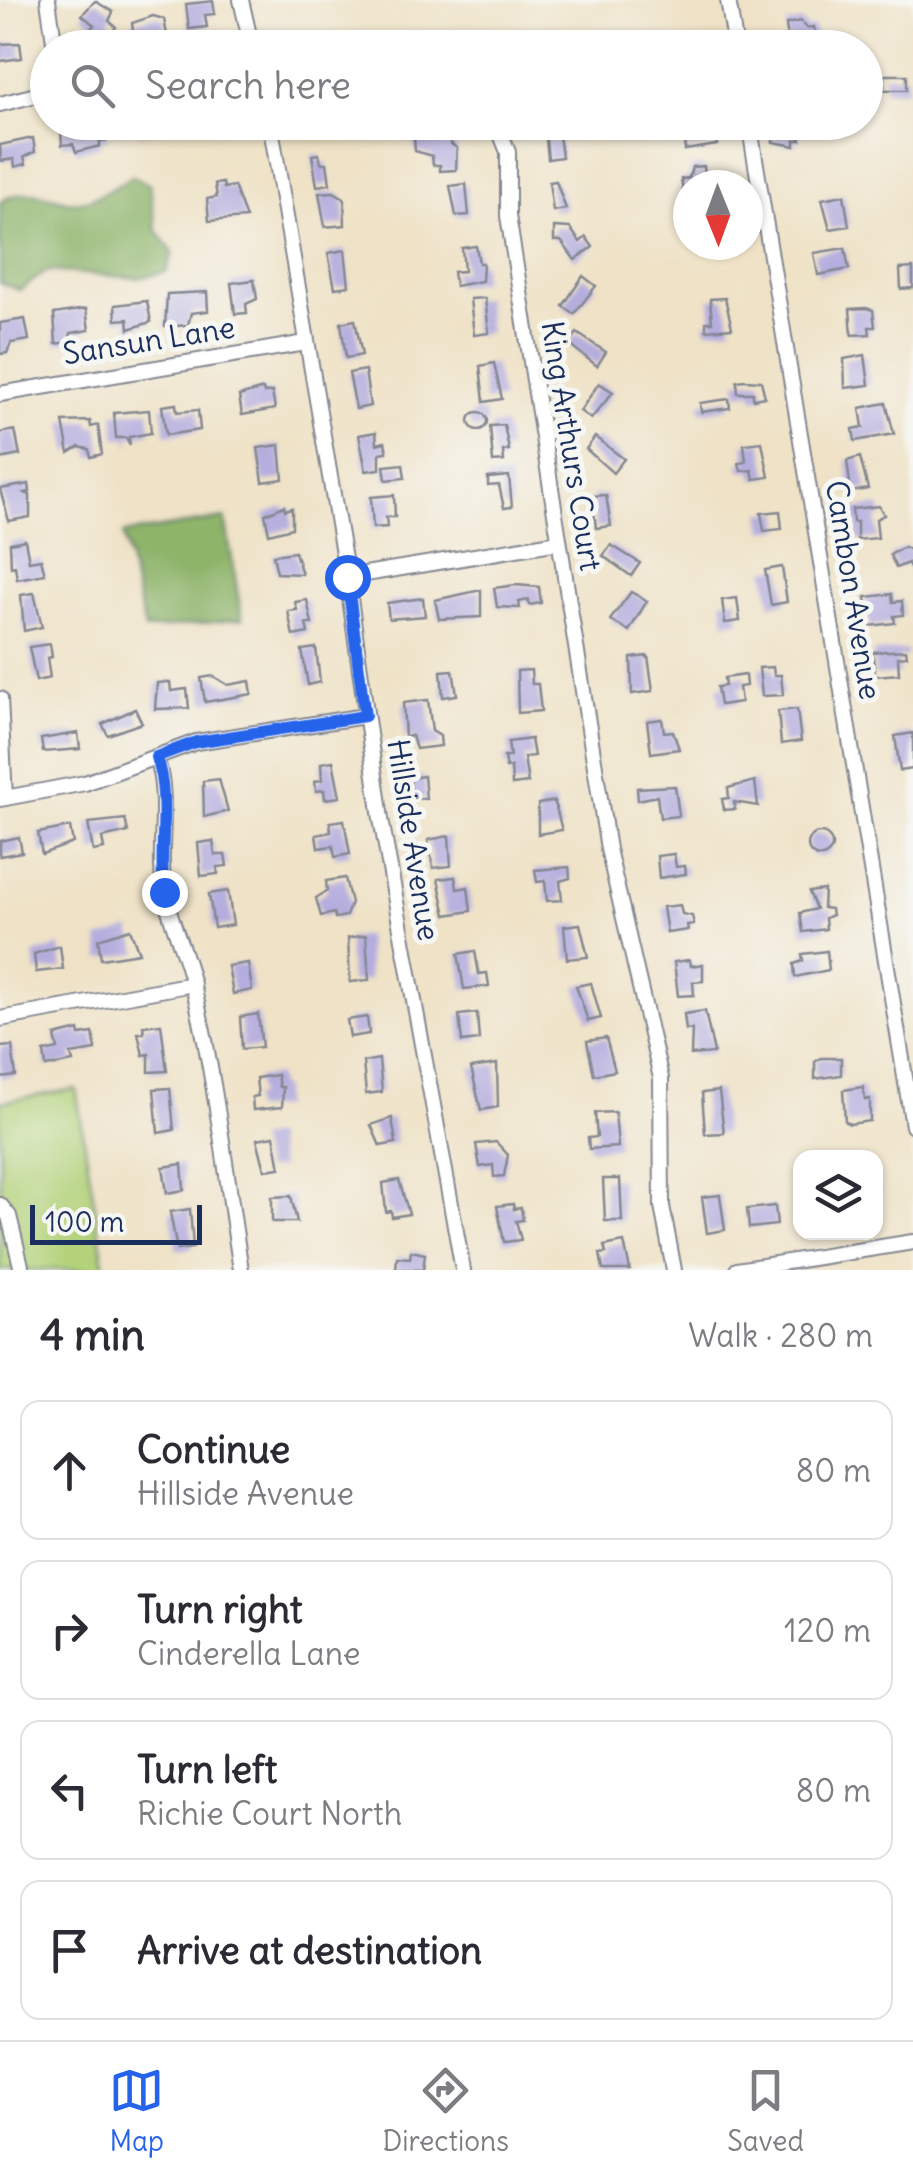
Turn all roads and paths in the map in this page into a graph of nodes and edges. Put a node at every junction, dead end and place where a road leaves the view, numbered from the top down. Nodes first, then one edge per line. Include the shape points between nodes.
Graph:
1 (48, 0) edge
2 (241, 0) edge
3 (728, 0) edge
4 (52, 30) edge
5 (248, 30) edge
6 (733, 30) edge
7 (30, 96) edge
8 (0, 104) edge
9 (273, 140) edge
10 (503, 140) edge
11 (752, 140) edge
12 (306, 343) junction
13 (0, 394) edge
14 (559, 542) junction
15 (347, 577) junction
16 (0, 700) edge
17 (365, 716) junction
18 (156, 757) junction
19 (3, 798) edge
20 (193, 984) junction
21 (0, 1020) edge
22 (913, 1126) edge
23 (0, 1206) edge
24 (913, 1242) edge
25 (22, 1270) edge
26 (241, 1270) edge
27 (463, 1270) edge
28 (674, 1270) edge
29 (736, 1270) edge

1 - 4 street
2 - 5 street
3 - 6 street
7 - 8 street
9 - 12 street, Hillside Avenue
10 - 14 street, King Arthurs Court via 508,216
11 - 22 street, Cambon Avenue
12 - 13 street, Sansun Lane
12 - 15 street, Hillside Avenue
14 - 15 street
14 - 28 street, King Arthurs Court via 596,779 660,1078 662,1206
15 - 17 street, Hillside Avenue
16 - 19 street
17 - 18 street via 196,742
17 - 27 street, Hillside Avenue
18 - 19 street via 85,784
18 - 20 street via 165,806 164,892
20 - 21 street
20 - 26 street
23 - 25 street via 9,1216
24 - 29 street

